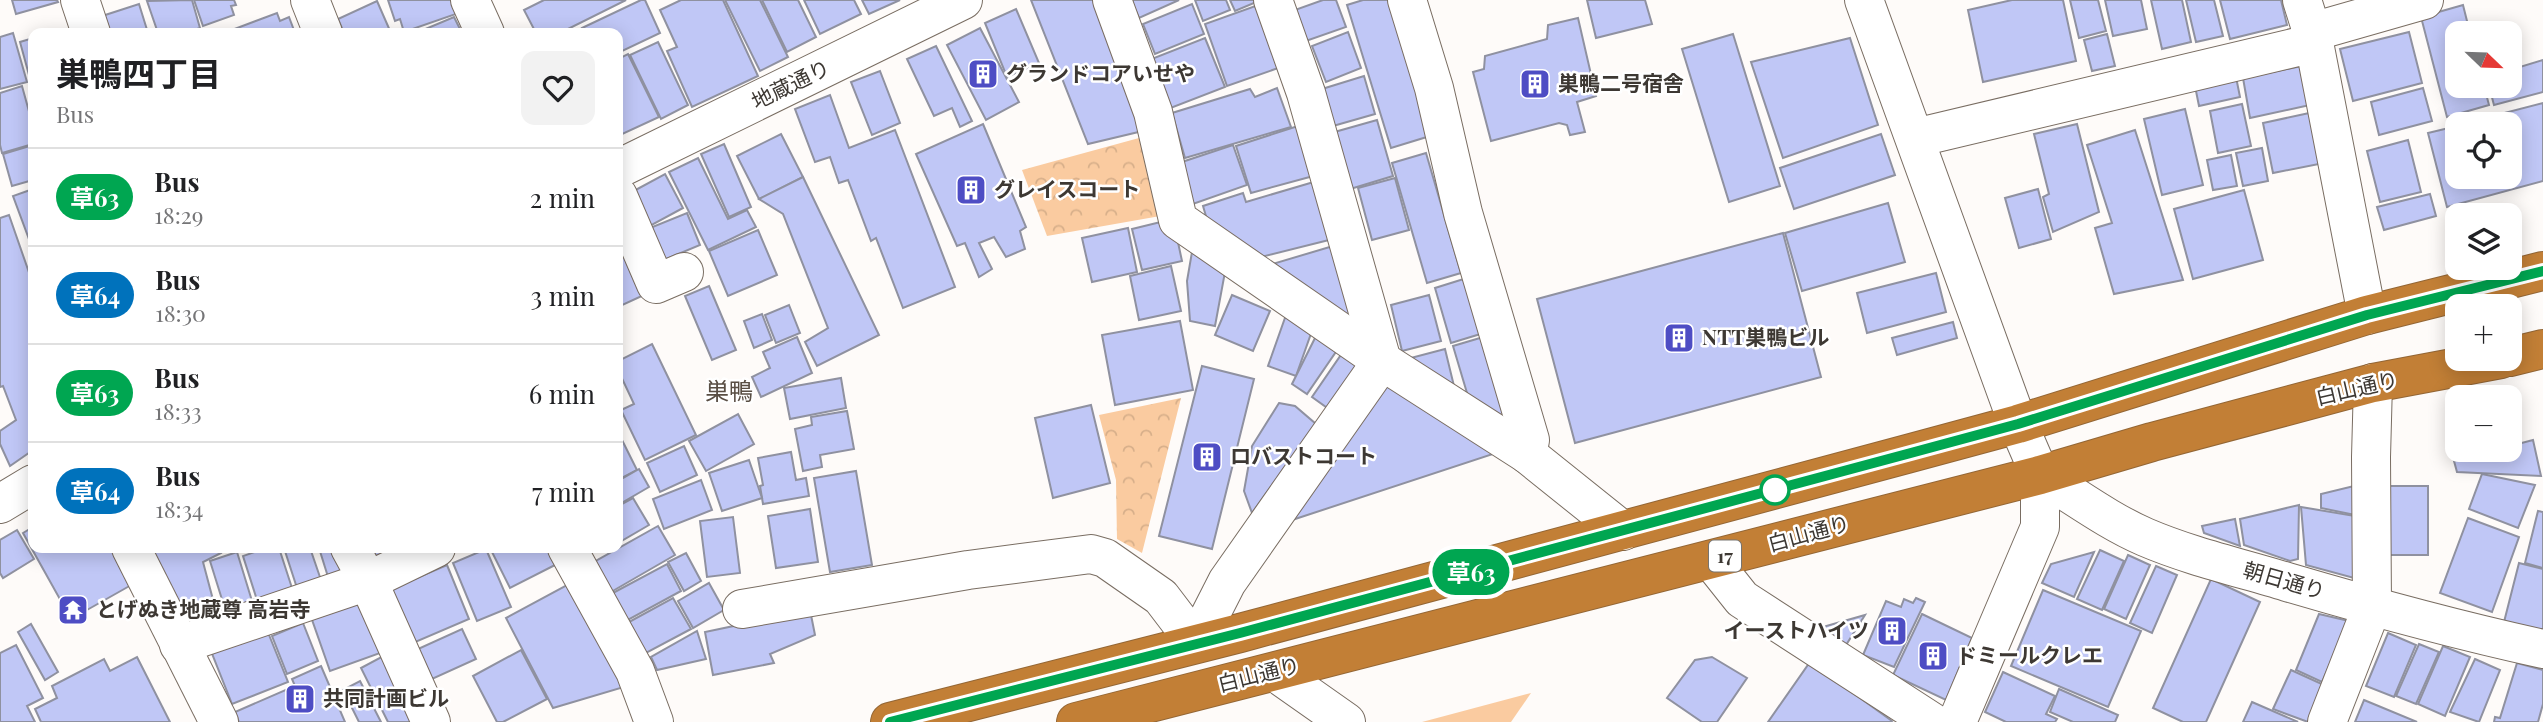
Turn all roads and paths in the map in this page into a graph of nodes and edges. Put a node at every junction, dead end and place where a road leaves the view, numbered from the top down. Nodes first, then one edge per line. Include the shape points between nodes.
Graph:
1 (80, 0) edge
2 (310, 0) edge
3 (470, 0) edge
4 (963, 0) edge
5 (1112, 0) edge
6 (1273, 0) edge
7 (1407, 0) edge
8 (1864, 0) edge
9 (2424, 0) edge
10 (2309, 25) edge
11 (89, 28) edge
12 (321, 28) edge
13 (483, 28) edge
14 (1915, 138) junction
15 (623, 167) edge
16 (623, 208) edge
17 (2543, 271) edge
18 (684, 272) dead end
19 (2367, 315) junction
20 (2543, 349) edge
21 (2522, 354) edge
22 (1381, 361) junction
23 (2445, 370) edge
24 (2373, 383) junction
25 (2018, 424) junction
26 (1527, 454) junction
27 (2040, 475) junction
28 (28, 487) edge
29 (0, 504) edge
30 (1623, 531) junction
31 (133, 553) edge
32 (353, 553) edge
33 (426, 553) edge
34 (570, 553) edge
35 (1711, 560) junction
36 (368, 581) junction
37 (2372, 607) junction
38 (742, 608) dead end
39 (1196, 643) junction
40 (179, 645) junction
41 (2543, 649) edge
42 (1275, 672) junction
43 (1168, 711) edge
44 (219, 722) edge
45 (431, 722) edge
46 (654, 722) edge
47 (890, 722) edge
48 (1076, 722) edge
49 (1346, 722) edge
50 (1932, 722) edge
51 (1957, 722) edge
52 (2327, 722) edge

1 - 11 street
2 - 12 street
3 - 13 street
4 - 15 street, 地蔵通り
5 - 22 street via 1153,112 1178,220
6 - 22 street via 1306,93
7 - 26 street via 1530,440
8 - 14 street
9 - 10 street
10 - 14 street
10 - 19 street
14 - 25 street
16 - 18 street via 656,284
17 - 19 highway
19 - 25 highway
20 - 21 highway
22 - 26 street
22 - 39 street via 1227,582
23 - 24 highway, 白山通り / 17
24 - 27 highway, 白山通り / 17
24 - 37 street
25 - 27 street
25 - 30 highway
26 - 30 street
27 - 35 highway, 白山通り / 17
27 - 37 street, 朝日通り via 2147,538
27 - 51 street via 2040,527
28 - 29 street
30 - 39 highway
31 - 40 street
32 - 36 street
33 - 36 street
34 - 46 street via 635,671
35 - 42 highway, 白山通り / 17
35 - 50 street via 1742,599
36 - 40 street
36 - 45 street
37 - 41 street, 朝日通り
37 - 52 street
38 - 39 street via 1091,554 1105,558 1161,597
39 - 47 highway
40 - 44 street
42 - 43 highway, 白山通り / 17
42 - 49 street
43 - 48 highway, 白山通り / 17

